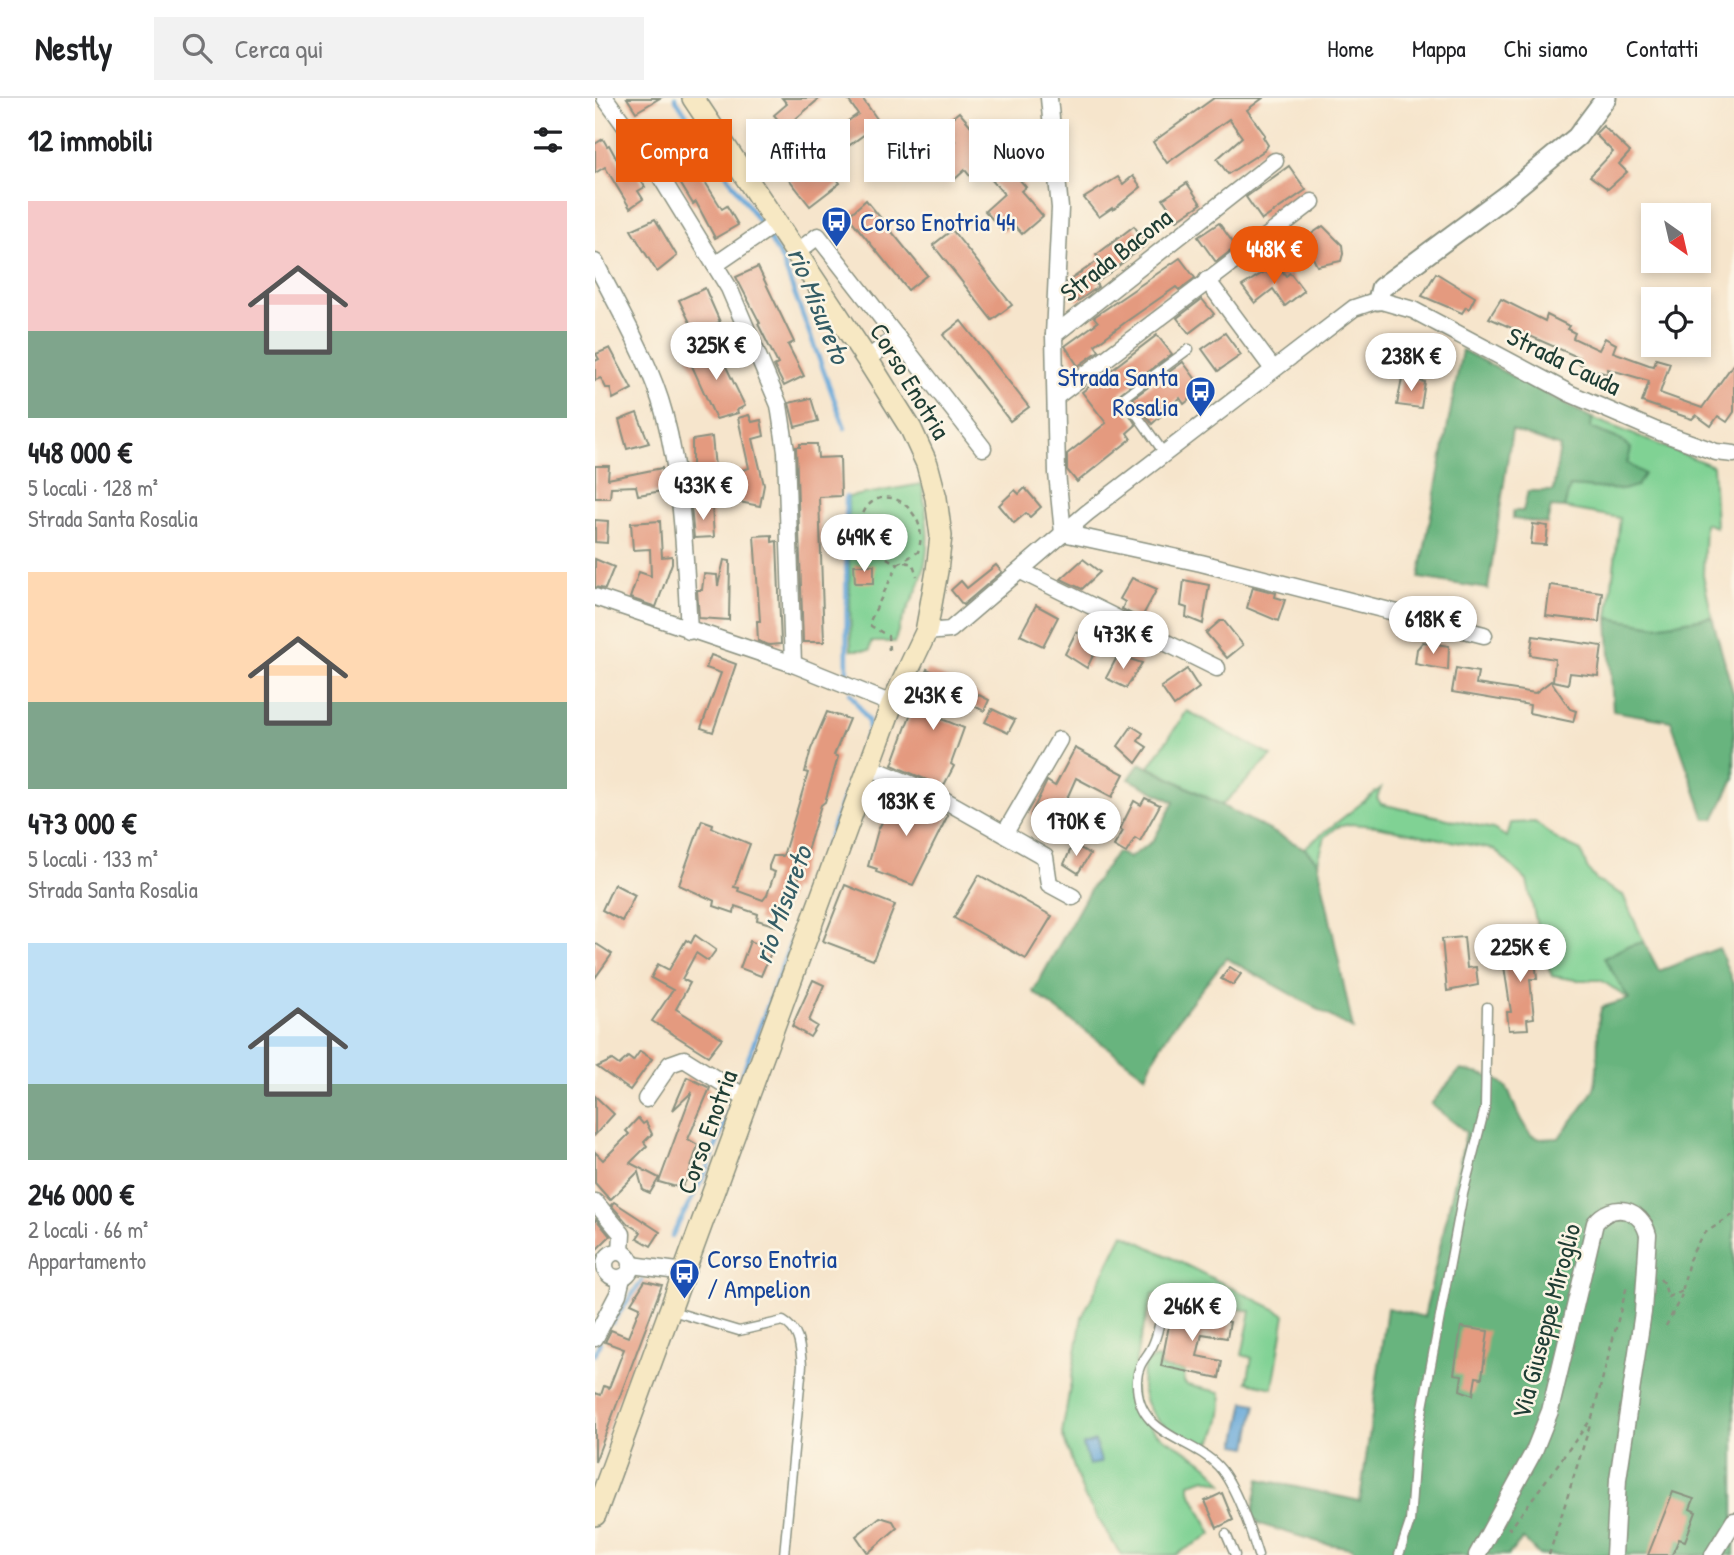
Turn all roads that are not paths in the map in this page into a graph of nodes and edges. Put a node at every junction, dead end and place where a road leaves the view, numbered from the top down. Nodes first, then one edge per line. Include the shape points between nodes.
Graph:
1 (605, 98) edge
2 (693, 98) edge
3 (1049, 98) edge
4 (1606, 98) edge
5 (1275, 161) dead end
6 (1312, 202) dead end
7 (769, 228) junction
8 (796, 253) junction
9 (595, 262) edge
10 (715, 265) junction
11 (1207, 280) junction
12 (1378, 300) junction
13 (1053, 335) junction
14 (897, 337) junction
15 (1189, 349) dead end
16 (867, 359) junction
17 (1273, 369) junction
18 (1057, 396) junction
19 (983, 448) dead end
20 (1164, 453) junction
21 (1734, 454) edge
22 (1063, 533) junction
23 (1021, 571) junction
24 (595, 597) edge
25 (689, 631) junction
26 (926, 632) junction
27 (1484, 635) dead end
28 (793, 664) junction
29 (1217, 668) dead end
30 (892, 704) junction
31 (1059, 740) dead end
32 (869, 767) junction
33 (1005, 833) junction
34 (1073, 897) dead end
35 (1487, 1007) dead end
36 (740, 1095) junction
37 (646, 1099) dead end
38 (595, 1202) edge
39 (625, 1265) junction
40 (600, 1266) edge
41 (685, 1272) junction
42 (671, 1311) junction
43 (1162, 1311) dead end
44 (595, 1338) edge
45 (595, 1515) edge
46 (1734, 1521) edge
47 (1226, 1534) dead end
48 (784, 1555) edge
49 (1235, 1555) edge
50 (1258, 1555) edge
51 (1399, 1555) edge
52 (1477, 1555) edge
53 (1614, 1555) edge
54 (1713, 1555) edge

1 - 10 street via 654,166
2 - 7 main road, Corso Enotria
3 - 13 street, Strada Bacona via 1060,208
4 - 12 street via 1577,137 1509,194 1381,288
5 - 13 street, Strada Bacona
6 - 11 street
7 - 8 main road, Corso Enotria
7 - 10 street
8 - 14 street via 818,236
8 - 16 main road, Corso Enotria
9 - 25 street via 664,412 681,509
10 - 28 street via 779,405 786,451
11 - 17 street
11 - 18 street
12 - 17 street via 1354,308
12 - 21 street, Strada Cauda via 1413,310 1571,394 1657,431
13 - 18 street, Strada Bacona
14 - 16 street
14 - 19 street
15 - 20 lane via 1124,397
16 - 26 main road, Corso Enotria via 912,429 936,498 941,536
17 - 20 street
18 - 22 street, Strada Bacona
20 - 22 street
22 - 23 street
22 - 27 street
23 - 26 street via 950,630
23 - 29 street
24 - 25 street
25 - 28 street
26 - 30 main road, Corso Enotria
28 - 30 street
30 - 32 main road, Corso Enotria
31 - 33 street
32 - 33 street via 932,793
32 - 36 main road, Corso Enotria
33 - 34 street via 1045,857 1049,884
35 - 51 lane via 1485,1108 1461,1208 1415,1450 1410,1522
36 - 37 street via 684,1059 670,1064
36 - 41 main road, Corso Enotria
38 - 39 street via 622,1234
39 - 40 street via 612,1253
39 - 41 street
39 - 44 street via 618,1294
41 - 42 main road, Corso Enotria
42 - 45 main road, Corso Enotria
42 - 48 lane via 739,1331 783,1321 799,1338 802,1365
43 - 50 lane via 1154,1345 1142,1358 1138,1396 1152,1422 1165,1434 1217,1465
46 - 54 street
47 - 49 lane
52 - 53 street, Via Giuseppe Miroglio via 1534,1451 1550,1411 1592,1231 1601,1216 1626,1210 1646,1226 1645,1284 1618,1479

